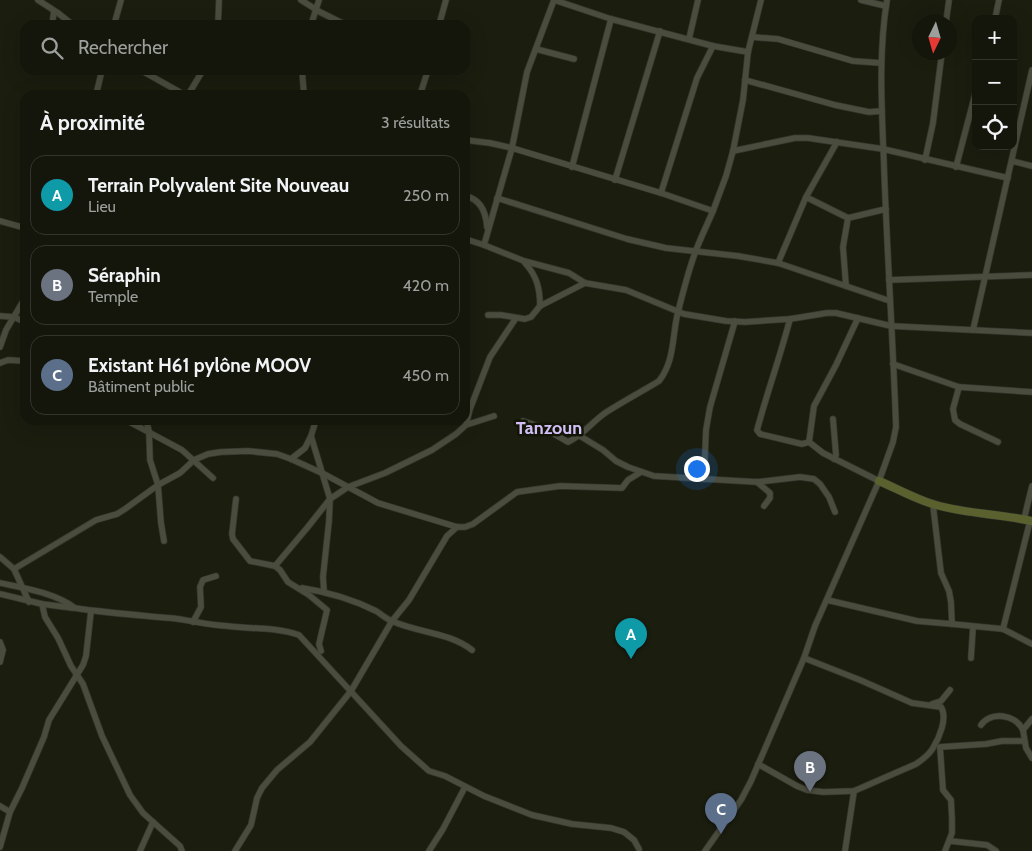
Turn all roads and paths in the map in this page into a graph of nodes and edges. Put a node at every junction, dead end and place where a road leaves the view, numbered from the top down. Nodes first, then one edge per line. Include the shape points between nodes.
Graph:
1 (38, 0) edge
2 (121, 0) edge
3 (219, 0) edge
4 (301, 0) edge
5 (319, 0) edge
6 (446, 0) edge
7 (554, 0) edge
8 (698, 0) edge
9 (761, 0) edge
10 (860, 0) edge
11 (949, 0) edge
12 (1000, 0) edge
13 (887, 3) edge
14 (316, 9) junction
15 (54, 11) junction
16 (947, 15) edge
17 (996, 15) edge
18 (611, 19) junction
19 (53, 20) edge
20 (67, 20) edge
21 (115, 20) edge
22 (218, 20) edge
23 (313, 20) edge
24 (337, 20) edge
25 (440, 20) edge
26 (660, 31) junction
27 (752, 36) junction
28 (689, 39) junction
29 (712, 46) junction
30 (536, 49) junction
31 (748, 52) junction
32 (574, 59) dead end
33 (941, 60) edge
34 (881, 63) junction
35 (1032, 70) edge
36 (101, 75) edge
37 (149, 75) edge
38 (200, 75) edge
39 (302, 75) edge
40 (426, 75) edge
41 (745, 80) junction
42 (97, 90) edge
43 (177, 90) edge
44 (189, 90) edge
45 (304, 90) edge
46 (422, 90) edge
47 (972, 105) edge
48 (1024, 106) junction
49 (1032, 109) edge
50 (882, 111) junction
51 (470, 141) edge
52 (837, 142) junction
53 (512, 148) junction
54 (883, 149) junction
55 (733, 151) junction
56 (925, 160) junction
57 (1012, 160) junction
58 (1032, 166) edge
59 (572, 167) junction
60 (956, 167) junction
61 (1008, 178) junction
62 (615, 180) junction
63 (661, 193) junction
64 (806, 197) junction
65 (470, 198) edge
66 (497, 198) junction
67 (886, 209) junction
68 (714, 211) junction
69 (848, 218) junction
70 (0, 221) edge
71 (20, 227) edge
72 (488, 232) junction
73 (470, 241) edge
74 (484, 245) junction
75 (695, 252) junction
76 (524, 262) junction
77 (778, 264) junction
78 (1032, 275) edge
79 (986, 277) junction
80 (889, 280) junction
81 (585, 283) junction
82 (846, 286) junction
83 (890, 301) junction
84 (540, 306) junction
85 (20, 307) edge
86 (678, 312) junction
87 (0, 316) edge
88 (488, 316) dead end
89 (14, 317) junction
90 (516, 318) junction
91 (858, 318) junction
92 (790, 319) junction
93 (20, 320) edge
94 (734, 321) junction
95 (891, 326) junction
96 (973, 330) junction
97 (1032, 333) edge
98 (0, 347) edge
99 (20, 361) edge
100 (0, 363) edge
101 (893, 364) junction
102 (959, 387) junction
103 (1032, 392) edge
104 (470, 401) edge
105 (494, 416) dead end
106 (833, 419) dead end
107 (524, 421) dead end
108 (470, 424) edge
109 (136, 425) edge
110 (147, 425) edge
111 (314, 425) edge
112 (466, 425) edge
113 (149, 431) junction
114 (311, 436) junction
115 (580, 436) junction
116 (809, 442) junction
117 (998, 442) dead end
118 (291, 459) junction
119 (834, 459) junction
120 (194, 460) junction
121 (641, 472) junction
122 (324, 474) junction
123 (213, 478) dead end
124 (704, 479) junction
125 (879, 481) junction
126 (757, 482) junction
127 (158, 485) junction
128 (1032, 486) edge
129 (348, 487) junction
130 (330, 499) junction
131 (236, 500) dead end
132 (934, 505) junction
133 (764, 506) dead end
134 (835, 512) dead end
135 (1029, 521) edge
136 (457, 527) junction
137 (164, 540) dead end
138 (0, 557) edge
139 (276, 566) junction
140 (14, 569) junction
141 (216, 576) dead end
142 (0, 583) edge
143 (297, 588) junction
144 (22, 589) junction
145 (324, 592) junction
146 (0, 594) edge
147 (827, 600) junction
148 (29, 602) junction
149 (42, 604) junction
150 (75, 608) junction
151 (91, 610) junction
152 (392, 621) junction
153 (193, 622) junction
154 (952, 624) junction
155 (973, 627) junction
156 (1003, 629) junction
157 (0, 642) edge
158 (1032, 644) edge
159 (472, 650) dead end
160 (322, 651) dead end
161 (804, 658) junction
162 (971, 658) dead end
163 (0, 662) edge
164 (78, 676) junction
165 (950, 690) dead end
166 (351, 691) junction
167 (941, 704) junction
168 (1032, 719) edge
169 (980, 725) dead end
170 (1023, 730) junction
171 (1024, 741) junction
172 (937, 747) junction
173 (1031, 755) edge
174 (758, 764) junction
175 (465, 787) junction
176 (854, 791) junction
177 (0, 806) edge
178 (10, 812) junction
179 (153, 822) junction
180 (1, 839) edge
181 (950, 841) junction
182 (0, 847) edge
183 (639, 849) dead end
184 (140, 851) edge
185 (182, 851) edge
186 (235, 851) edge
187 (429, 851) edge
188 (705, 851) edge
189 (845, 851) edge
190 (945, 851) edge
191 (996, 851) edge

1 - 15 street
2 - 21 street
3 - 22 street
4 - 14 street
5 - 14 street
6 - 25 street
7 - 18 street
7 - 30 street
8 - 28 street
9 - 27 street
10 - 13 street
11 - 16 street
12 - 17 street
13 - 34 street
14 - 23 street
14 - 24 street
15 - 19 street
15 - 20 street
18 - 26 street
18 - 59 street
26 - 28 street
26 - 62 street
27 - 31 street
27 - 34 street via 778,39 853,61
28 - 29 street
29 - 31 street
29 - 63 street via 697,78
30 - 32 street
30 - 53 street
31 - 41 street
33 - 56 street
34 - 50 street
35 - 48 street
36 - 42 street
37 - 43 street
38 - 44 street
39 - 45 street
40 - 46 street
41 - 50 street via 835,105 869,112
41 - 55 street
47 - 60 street
48 - 49 street
48 - 57 street
50 - 54 street
51 - 53 street
52 - 54 street
52 - 55 street via 795,138
52 - 64 street
53 - 59 street
53 - 66 street
54 - 56 street
54 - 67 street
55 - 68 street
56 - 60 street
57 - 58 street
57 - 61 street
59 - 62 street
60 - 61 street
61 - 79 street
62 - 63 street
63 - 68 street
64 - 69 street
64 - 77 street
65 - 72 street via 482,206
66 - 72 street
66 - 75 street via 627,239
67 - 69 street
67 - 80 street
68 - 75 street
69 - 82 street via 843,247
70 - 71 street
72 - 74 street
73 - 74 street
74 - 76 street
75 - 77 street
75 - 86 street
76 - 81 street via 569,273
76 - 84 street via 533,271 537,282
77 - 82 street
78 - 79 street
79 - 80 street
79 - 96 street
80 - 83 street
81 - 84 street
81 - 86 street via 626,290
82 - 83 street
83 - 95 street
84 - 90 street via 531,317
85 - 89 street
86 - 94 street
86 - 115 street via 668,364 659,381 606,413
87 - 89 street
88 - 90 street
89 - 93 street
89 - 98 street
90 - 104 street via 490,357
91 - 92 street via 827,313
91 - 95 street
91 - 116 street via 814,406
92 - 94 street
92 - 116 street via 757,430 760,434 802,444
94 - 124 street via 710,407
95 - 96 street
95 - 101 street
96 - 97 street
99 - 100 street
101 - 102 street
101 - 125 street via 896,427 894,442
102 - 103 street
102 - 117 street via 953,409 955,420
105 - 108 street
106 - 119 street
107 - 115 street via 568,442
109 - 113 street
110 - 113 street
111 - 114 street
112 - 129 street via 432,450
113 - 120 street
113 - 127 street via 150,460
114 - 118 street via 304,448
114 - 122 street
115 - 121 street via 616,461
116 - 119 street
118 - 120 street via 248,451 208,454
118 - 122 street
119 - 125 street
120 - 123 street
120 - 127 street
121 - 124 street via 654,476
121 - 136 street via 622,488 567,486 517,492 473,524
122 - 129 street
122 - 130 street
124 - 126 street
125 - 132 street
125 - 147 street
126 - 133 street via 770,492
126 - 134 street via 800,477 814,479 829,497
127 - 137 street
127 - 140 street via 117,514 96,520
128 - 135 street
129 - 130 street
129 - 136 street via 378,503
130 - 139 street
130 - 145 street
131 - 139 street via 233,539 250,562
132 - 135 street
132 - 154 street via 941,573 949,591
135 - 156 street
136 - 152 street via 447,536 409,600
138 - 140 street
139 - 143 street
140 - 144 street
141 - 153 street via 203,580 201,607
142 - 144 street
143 - 145 street
143 - 160 street via 327,610 319,644
144 - 148 street
144 - 150 street via 58,598
145 - 152 street via 354,601
146 - 148 street
147 - 154 street via 917,621
147 - 161 street
148 - 149 street
149 - 150 street
149 - 164 street via 45,617
150 - 151 street
151 - 153 street
151 - 164 street via 86,656
152 - 159 street via 456,640
152 - 166 street
153 - 166 street via 299,635
154 - 155 street
155 - 156 street
155 - 162 street
156 - 158 street
157 - 163 street via 4,650
161 - 167 street via 905,701 920,705
161 - 174 street
164 - 178 street via 49,720
164 - 179 street via 130,795
165 - 167 street
166 - 175 street via 424,767
166 - 186 street via 310,742 277,770 262,788 251,825
167 - 172 street via 944,718
168 - 170 street
169 - 170 street via 987,718 999,716 1014,719
170 - 171 street
171 - 172 street
171 - 173 street
172 - 176 street via 916,764
172 - 181 street via 942,790 951,804 953,824
174 - 176 street via 807,790
174 - 188 street via 741,800
175 - 183 street via 532,814 624,832
175 - 187 street
176 - 189 street
177 - 178 street
178 - 180 street
179 - 184 street
179 - 185 street
180 - 182 street
181 - 190 street
181 - 191 street via 987,845

